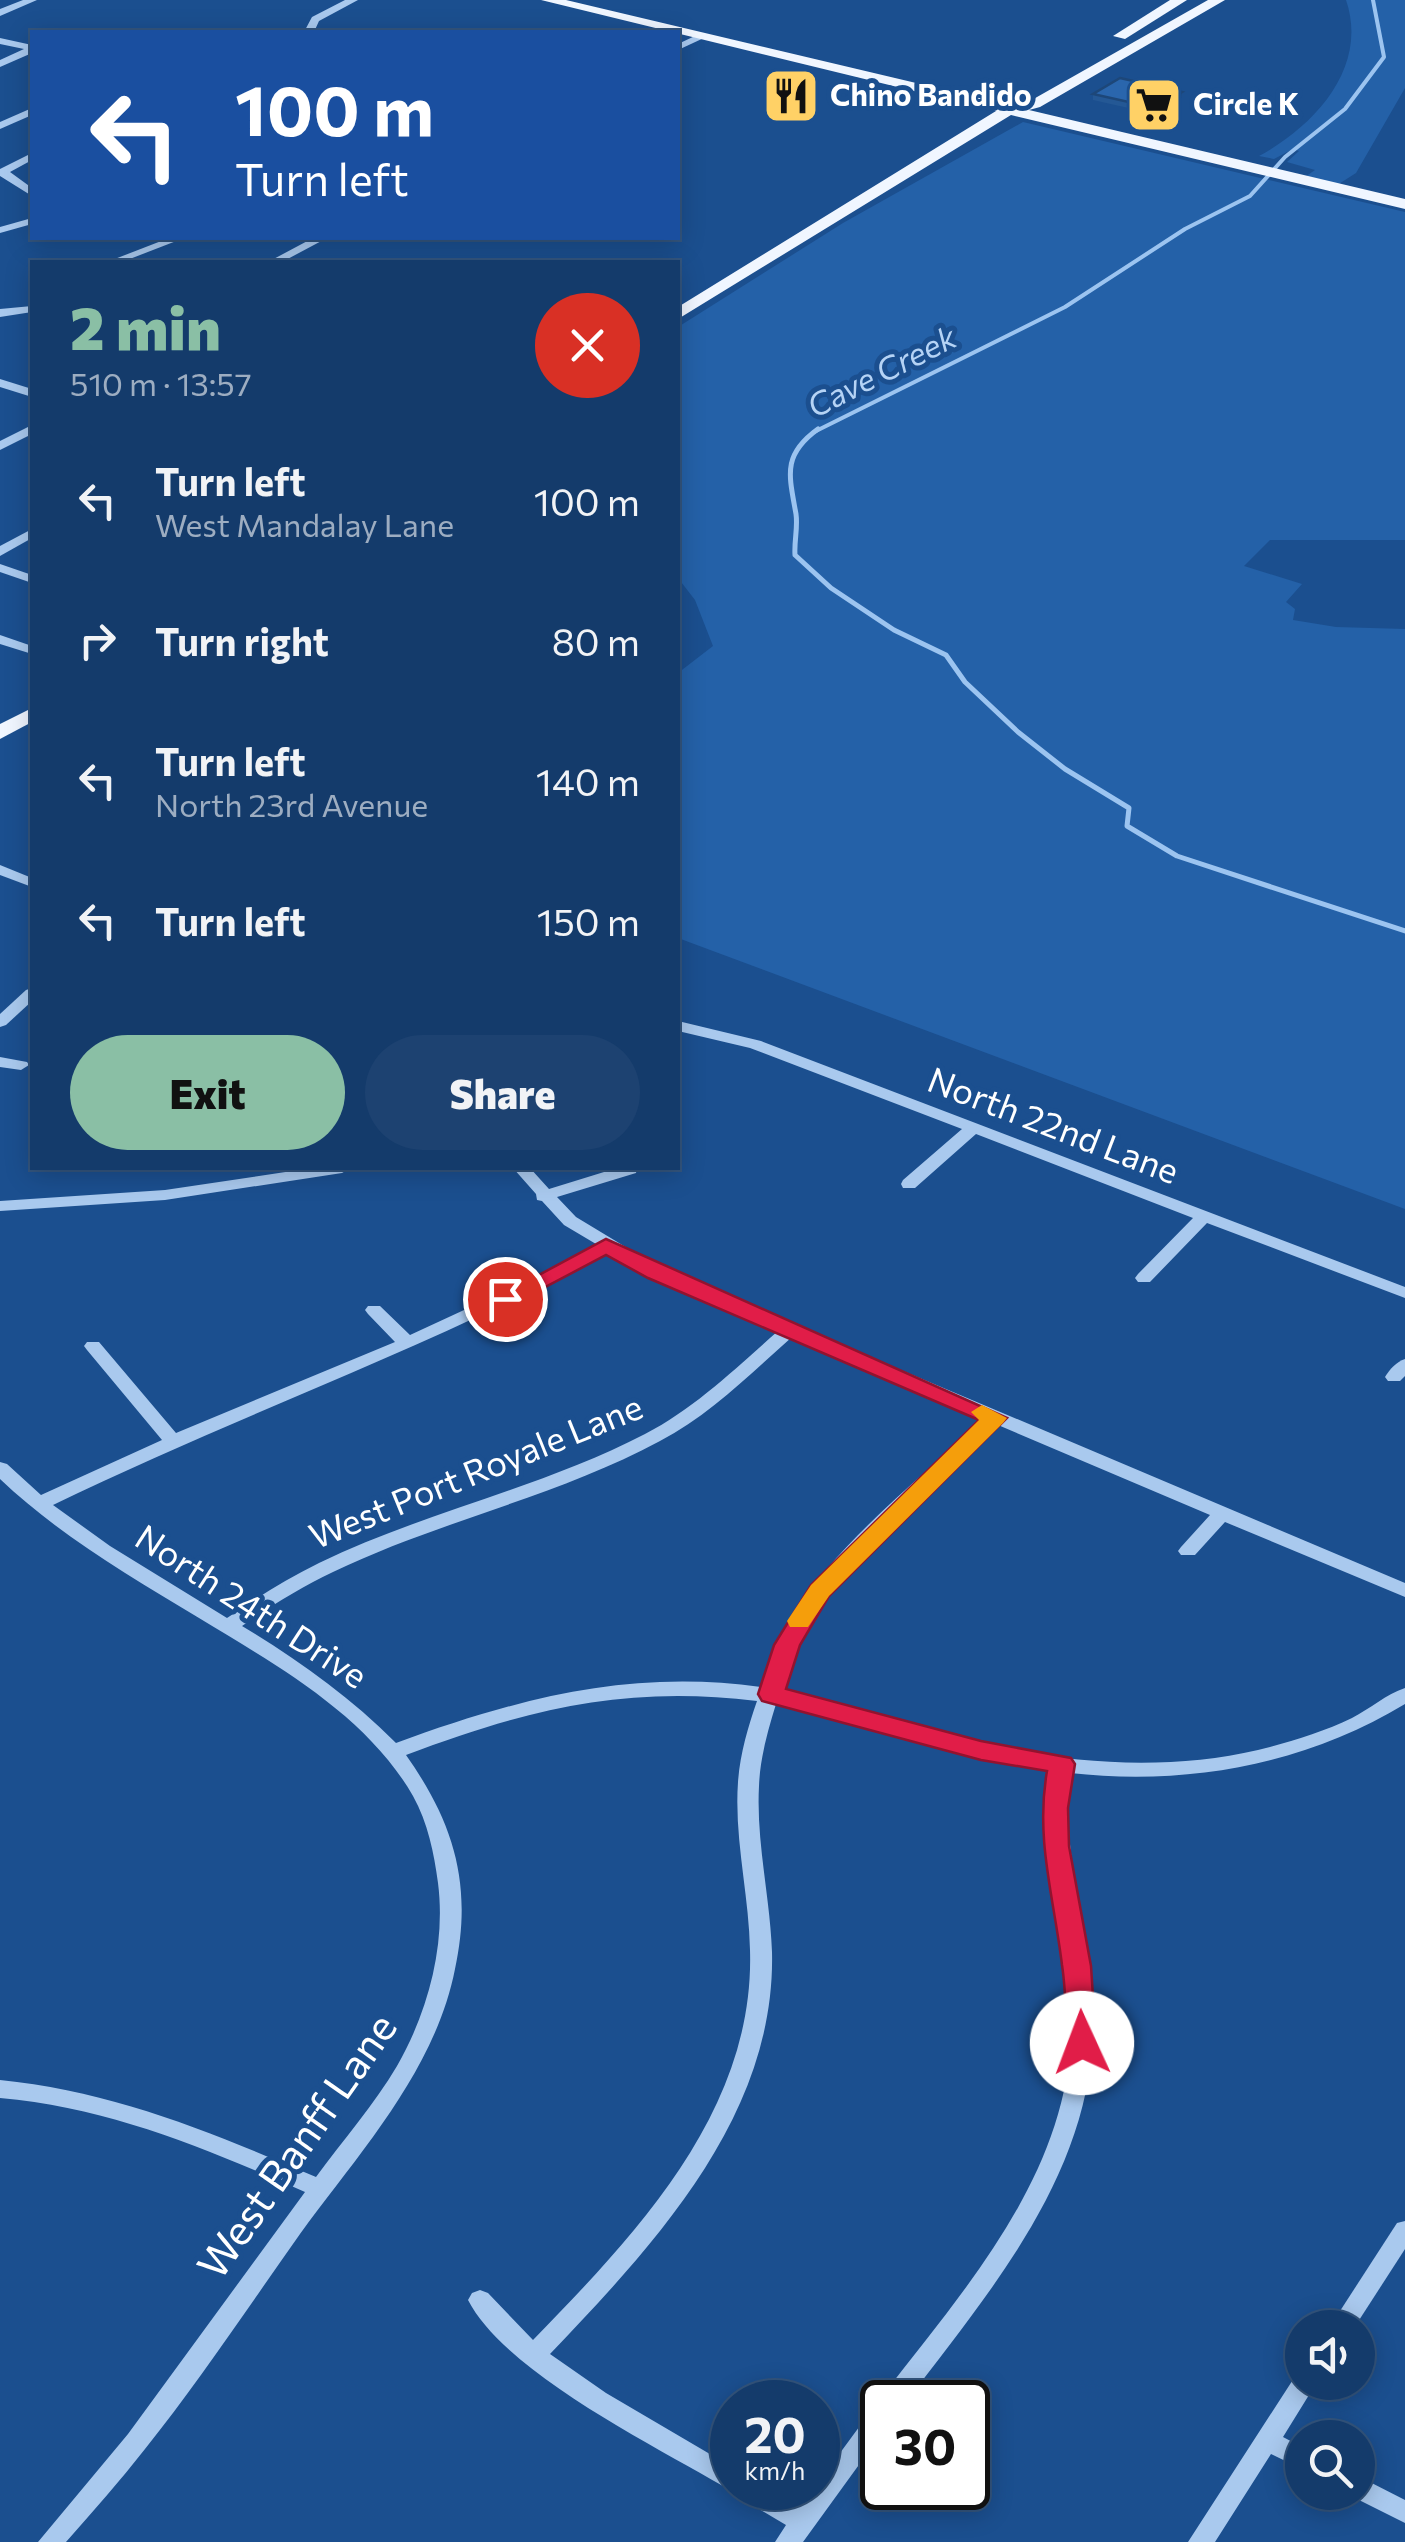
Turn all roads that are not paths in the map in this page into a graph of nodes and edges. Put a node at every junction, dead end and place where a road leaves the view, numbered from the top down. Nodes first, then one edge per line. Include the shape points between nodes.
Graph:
1 (32, 0) edge
2 (353, 0) edge
3 (548, 0) edge
4 (1180, 0) edge
5 (1218, 0) edge
6 (0, 13) edge
7 (310, 30) edge
8 (676, 30) edge
9 (680, 31) edge
10 (701, 36) junction
11 (0, 41) edge
12 (680, 46) edge
13 (30, 48) edge
14 (30, 50) edge
15 (0, 64) edge
16 (1008, 110) junction
17 (30, 112) edge
18 (0, 126) edge
19 (30, 157) edge
20 (2, 172) edge
21 (30, 192) edge
22 (1405, 204) edge
23 (30, 222) edge
24 (0, 230) edge
25 (173, 240) edge
26 (317, 240) edge
27 (118, 260) edge
28 (278, 260) edge
29 (30, 309) edge
30 (0, 313) edge
31 (680, 313) edge
32 (0, 383) edge
33 (30, 391) edge
34 (30, 430) edge
35 (0, 446) edge
36 (30, 534) edge
37 (0, 552) edge
38 (0, 568) edge
39 (30, 578) edge
40 (0, 639) edge
41 (30, 649) edge
42 (30, 715) edge
43 (0, 733) edge
44 (0, 870) edge
45 (30, 882) edge
46 (30, 996) edge
47 (0, 1022) edge
48 (680, 1026) edge
49 (0, 1062) edge
50 (21, 1065) dead end
51 (972, 1128) junction
52 (329, 1170) edge
53 (523, 1170) edge
54 (630, 1170) edge
55 (909, 1184) dead end
56 (543, 1196) junction
57 (0, 1206) edge
58 (1205, 1216) junction
59 (606, 1246) junction
60 (1144, 1278) dead end
61 (1405, 1293) edge
62 (374, 1310) dead end
63 (790, 1330) junction
64 (405, 1341) junction
65 (93, 1346) dead end
66 (995, 1418) junction
67 (172, 1440) junction
68 (0, 1468) edge
69 (39, 1504) junction
70 (1222, 1514) junction
71 (1188, 1551) dead end
72 (1405, 1591) edge
73 (227, 1627) junction
74 (771, 1694) junction
75 (1405, 1695) edge
76 (395, 1751) junction
77 (1062, 1764) junction
78 (0, 2088) edge
79 (322, 2189) junction
80 (1405, 2230) edge
81 (480, 2300) dead end
82 (1353, 2310) edge
83 (534, 2355) junction
84 (908, 2380) edge
85 (1293, 2400) edge
86 (1267, 2440) junction
87 (860, 2445) edge
88 (1285, 2450) edge
89 (710, 2465) edge
90 (1375, 2497) edge
91 (770, 2510) edge
92 (1405, 2512) edge
93 (795, 2532) edge
94 (51, 2542) edge
95 (1201, 2542) edge

1 - 6 street
2 - 7 street via 315,19
3 - 8 main road
4 - 16 main road via 1013,98
5 - 16 main road via 1035,104
9 - 10 main road
10 - 12 street
10 - 16 main road
11 - 13 street
14 - 15 street
16 - 22 main road
16 - 31 main road
17 - 18 street
19 - 20 street
20 - 21 street
23 - 24 street
25 - 27 street
26 - 28 street
29 - 30 street
32 - 33 street
34 - 35 street
36 - 37 street
38 - 39 street
40 - 41 street
42 - 43 main road
44 - 45 street
46 - 47 street
48 - 51 street, North 22nd Lane via 755,1044
49 - 50 street
51 - 55 street
51 - 58 street, North 22nd Lane
52 - 57 street via 165,1195
53 - 56 street
54 - 56 street
56 - 59 street
58 - 60 street
58 - 61 street, North 22nd Lane
59 - 63 street
59 - 64 street via 536,1285
62 - 64 street
63 - 66 street
63 - 73 street, West Port Royale Lane via 715,1397 654,1437 323,1568
64 - 67 street
65 - 67 street
66 - 70 street
66 - 74 street via 820,1590 787,1645
67 - 69 street
68 - 69 street, North 24th Drive
69 - 73 street, North 24th Drive
70 - 71 street
70 - 72 street
73 - 76 street, North 24th Drive via 350,1707
74 - 76 street via 664,1687 593,1691 483,1716
74 - 77 street via 981,1750
74 - 83 street via 748,1798 761,1974 752,2044 739,2083 697,2164
75 - 77 street via 1311,1742 1240,1758 1158,1768
76 - 79 street, West Banff Lane via 434,1811 444,1842 451,1885 449,1956 412,2061
77 - 84 street via 1055,1846 1082,2016 1081,2071 1070,2124 1056,2166 1020,2228
78 - 79 street via 180,2128
79 - 94 street, West Banff Lane via 137,2440
80 - 82 street
81 - 83 street via 506,2334
83 - 89 street
85 - 86 street
86 - 88 street
86 - 95 street
87 - 93 street
90 - 92 street
91 - 93 street

